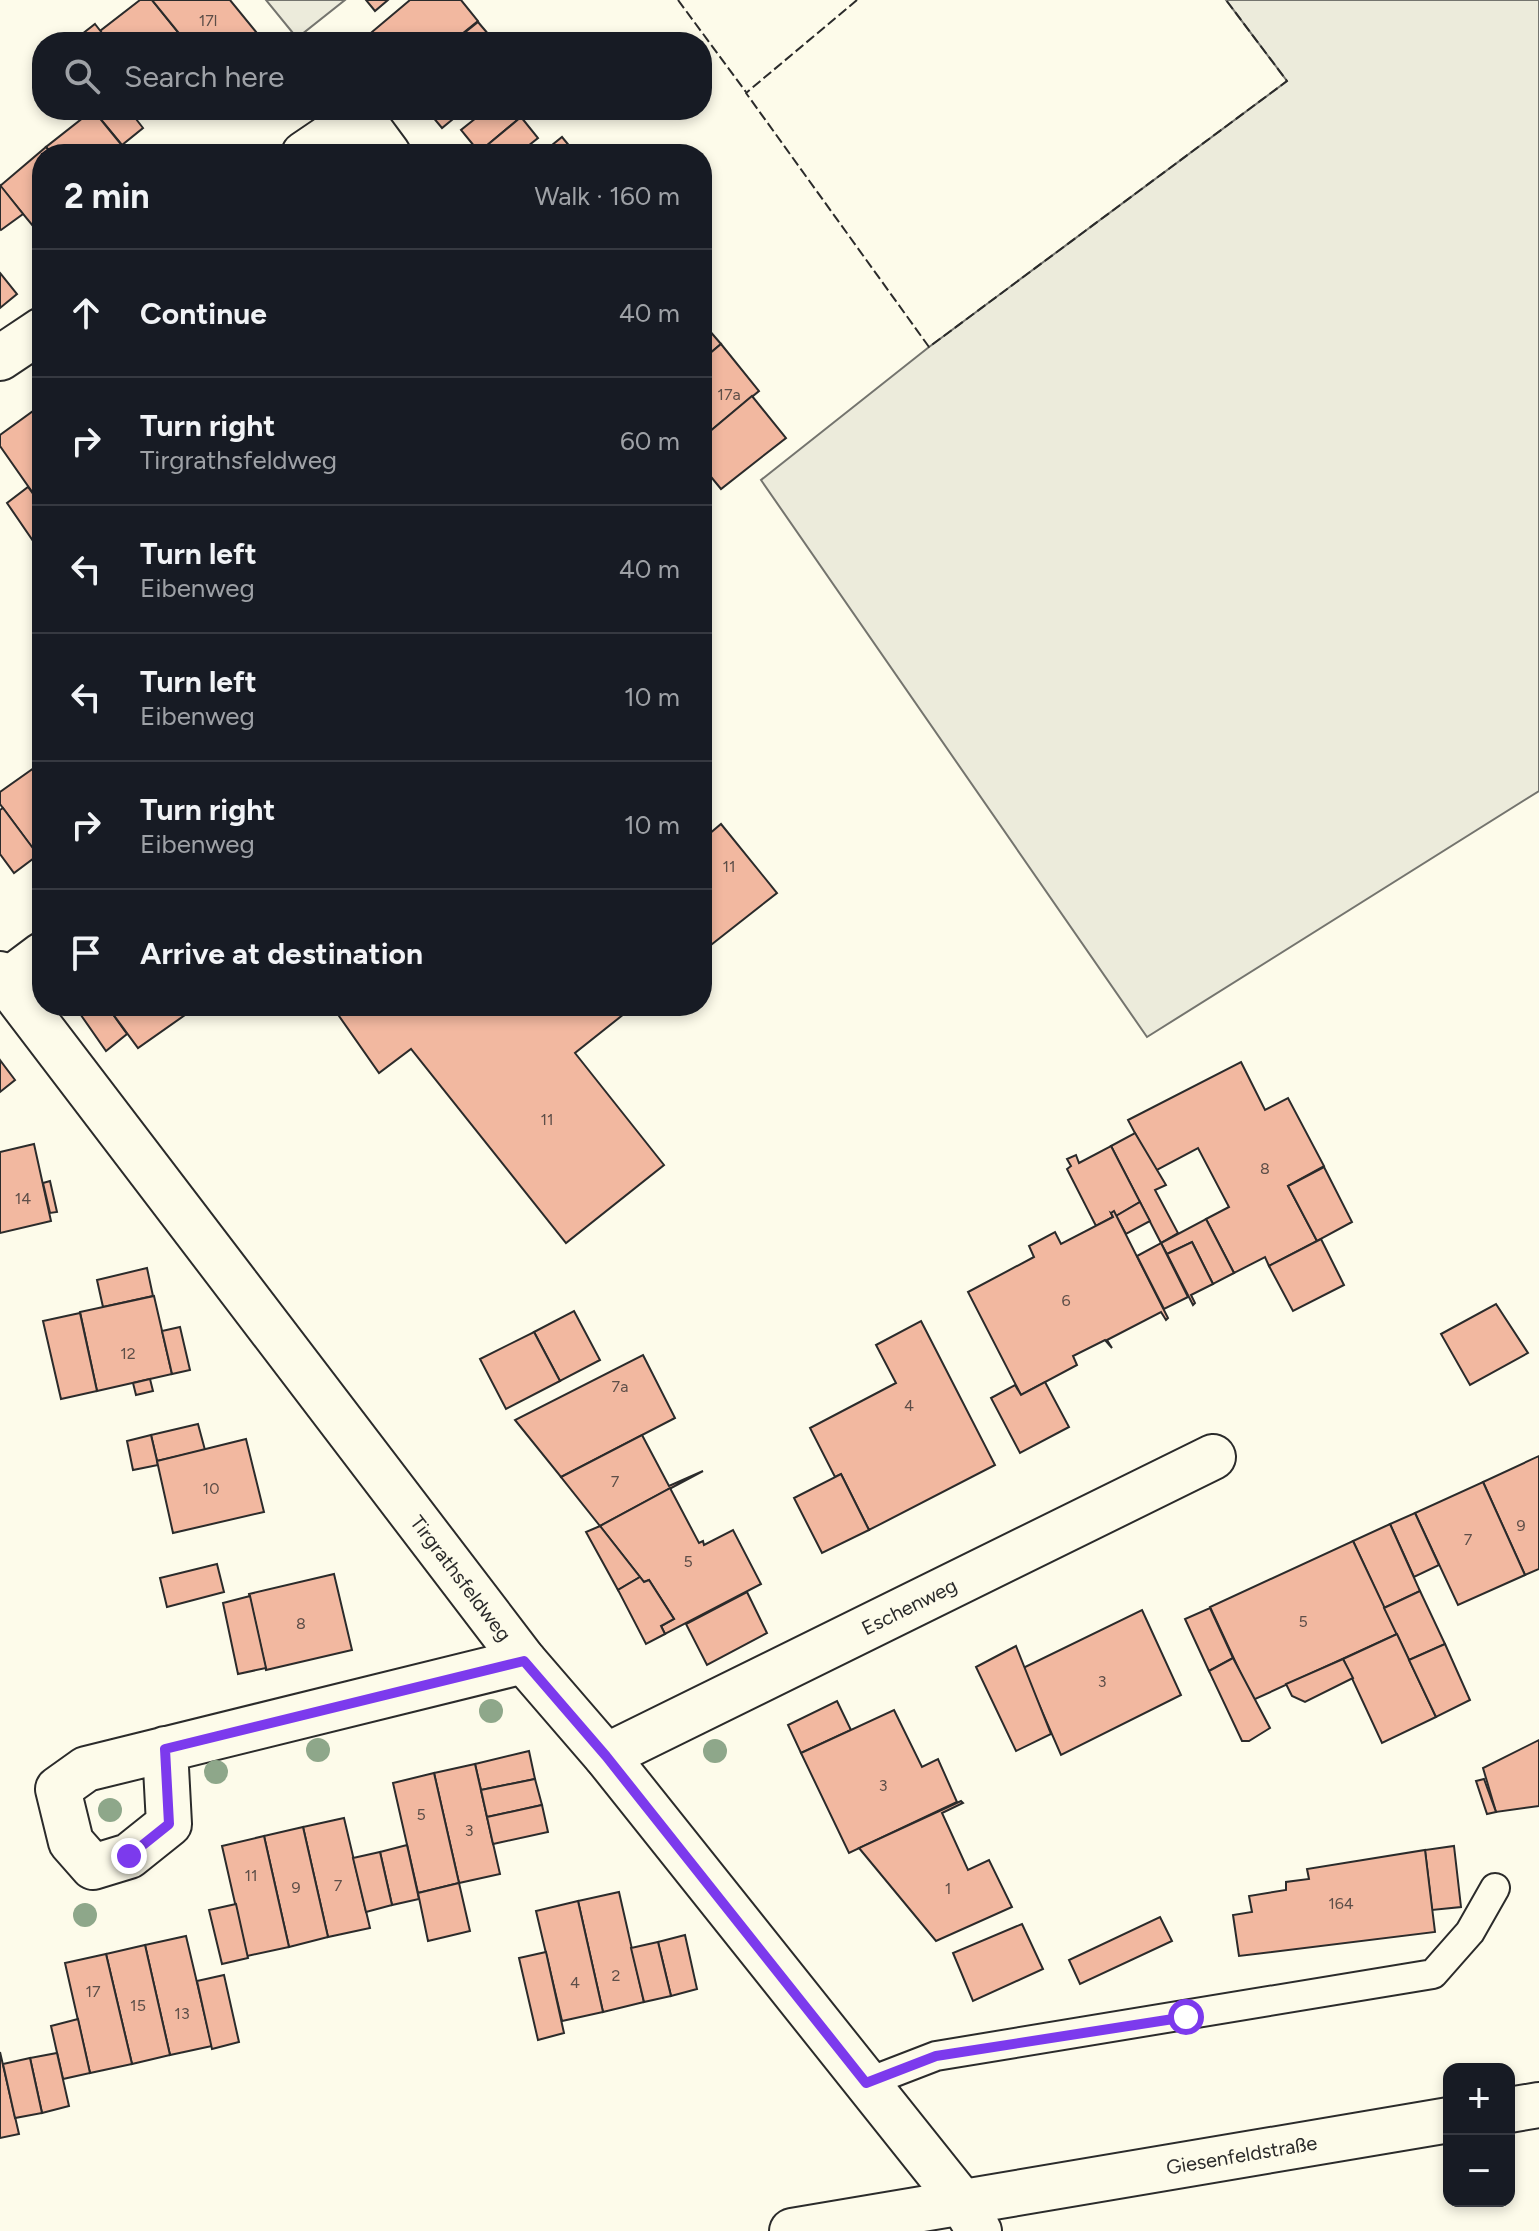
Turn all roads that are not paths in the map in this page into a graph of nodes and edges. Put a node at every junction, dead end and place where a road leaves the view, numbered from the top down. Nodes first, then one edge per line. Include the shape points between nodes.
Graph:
1 (354, 120) edge
2 (363, 120) edge
3 (319, 144) edge
4 (381, 144) edge
5 (32, 337) edge
6 (0, 358) edge
7 (32, 961) edge
8 (3, 978) edge
9 (1213, 1457) dead end
10 (524, 1661) junction
11 (165, 1749) dead end
12 (606, 1756) junction
13 (1495, 1888) dead end
14 (866, 2083) junction
15 (1539, 2105) edge
16 (1515, 2109) edge
17 (1443, 2121) edge
18 (970, 2216) edge
19 (792, 2231) edge

1 - 3 street
2 - 4 street
5 - 6 street
7 - 8 street, Tirgrathsfeldweg
8 - 10 street, Tirgrathsfeldweg
9 - 12 street, Eschenweg
10 - 11 street
10 - 12 street, Tirgrathsfeldweg
12 - 14 street, Tirgrathsfeldweg
13 - 14 lane via 1470,1932 1433,1974 936,2056
14 - 18 street, Tirgrathsfeldweg
15 - 16 street
17 - 18 street, Giesenfeldstraße via 1035,2189
18 - 19 street, Giesenfeldstraße

